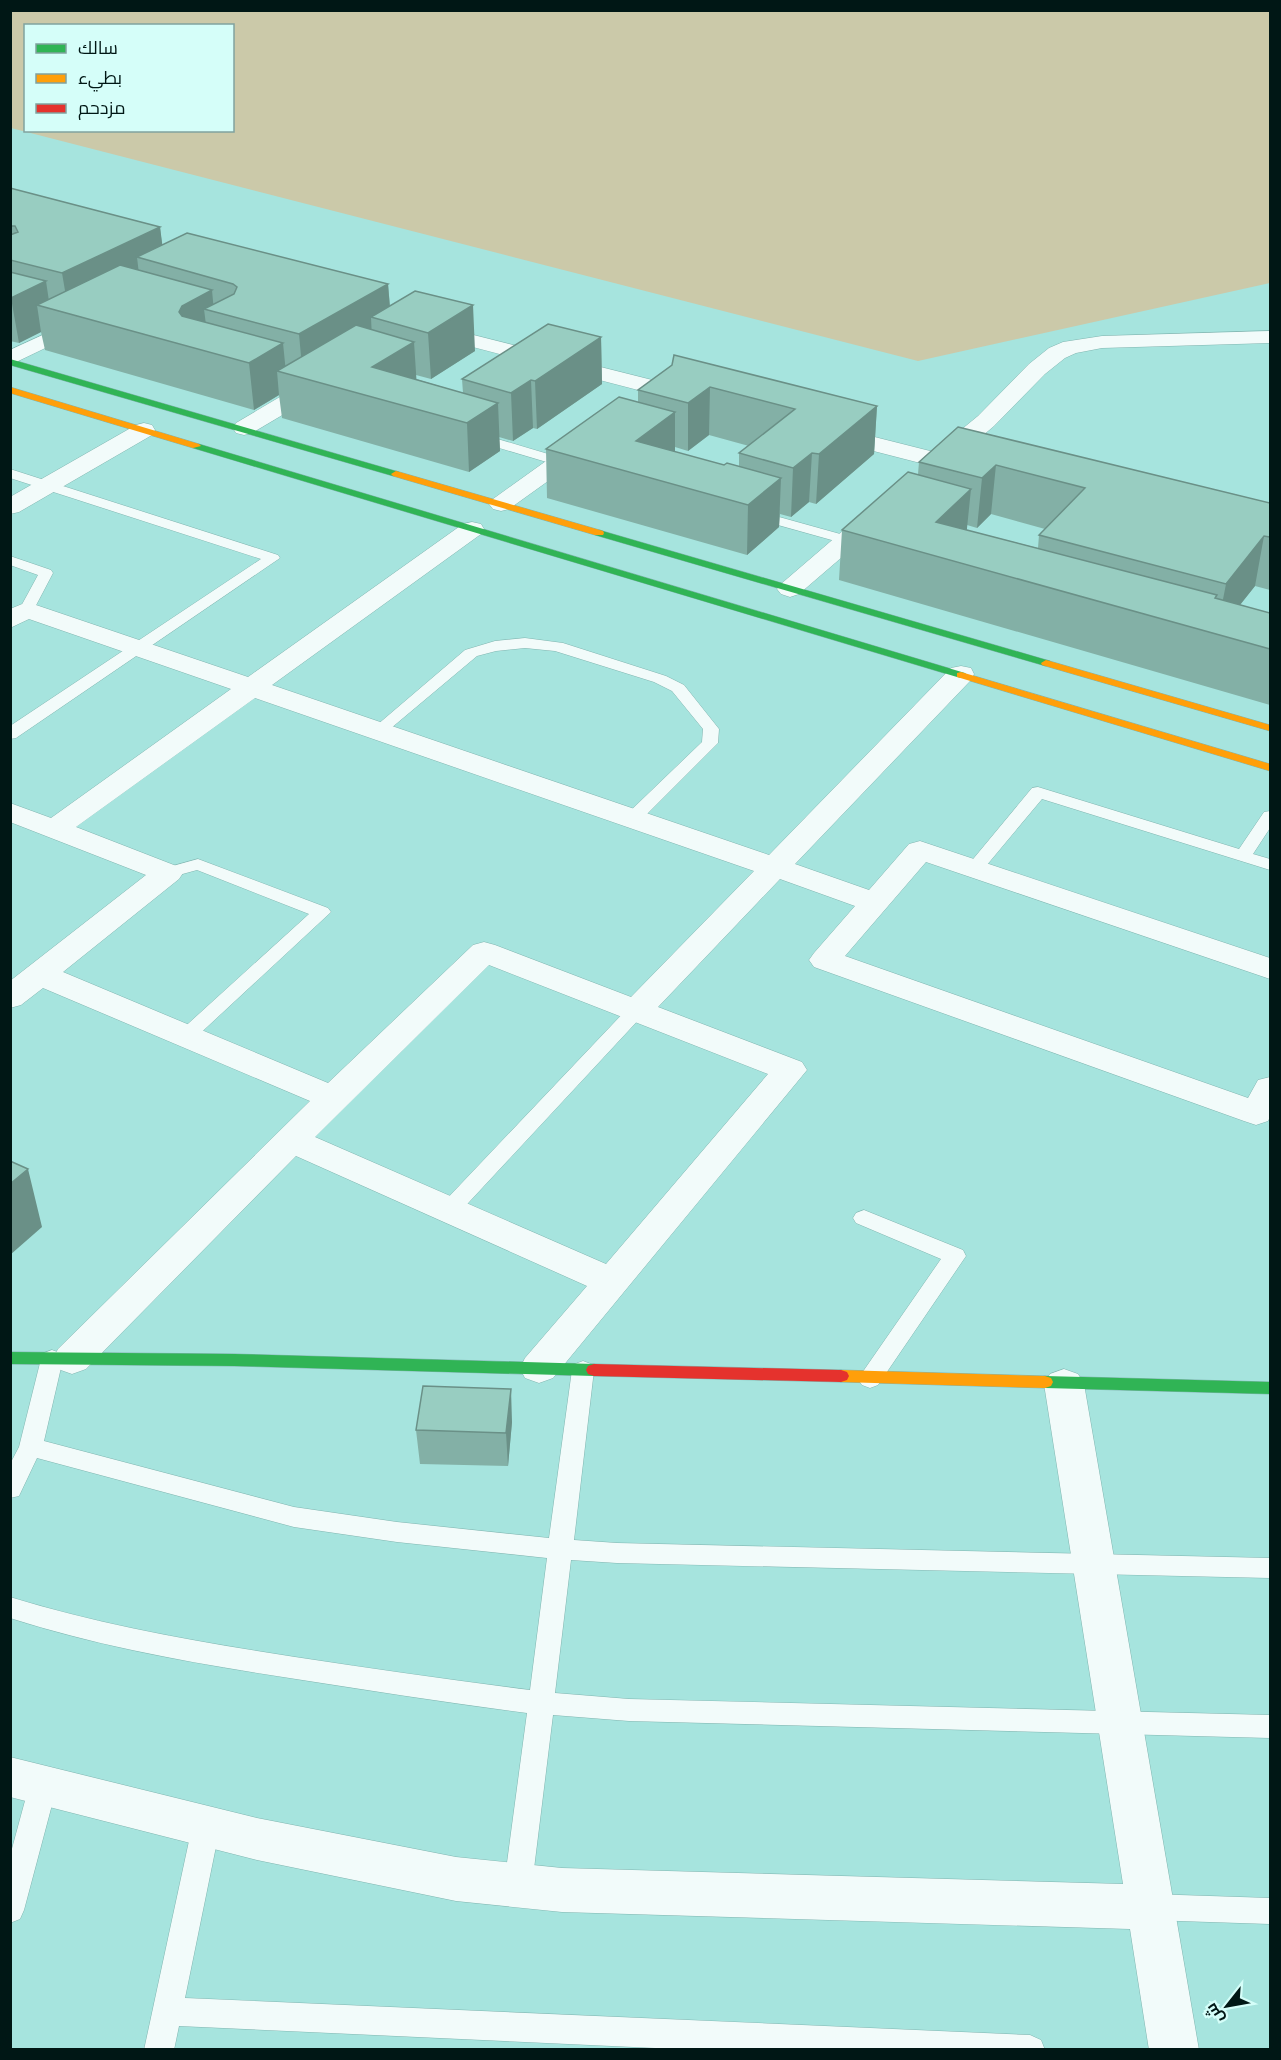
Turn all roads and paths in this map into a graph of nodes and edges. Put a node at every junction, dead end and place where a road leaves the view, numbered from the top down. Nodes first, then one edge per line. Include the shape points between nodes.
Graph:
1 (104, 312) edge
2 (54, 320) edge
3 (76, 326) junction
4 (409, 327) edge
5 (1270, 337) edge
6 (10, 360) edge
7 (335, 373) edge
8 (288, 383) dead end
9 (309, 389) junction
10 (661, 389) junction
11 (10, 390) edge
12 (707, 401) edge
13 (634, 408) edge
14 (244, 428) junction
15 (811, 428) edge
16 (144, 430) junction
17 (456, 430) edge
18 (600, 433) edge
19 (560, 462) junction
20 (930, 467) junction
21 (983, 472) edge
22 (10, 473) edge
23 (48, 485) junction
24 (892, 502) edge
25 (501, 504) junction
26 (10, 507) edge
27 (742, 510) edge
28 (472, 529) junction
29 (846, 540) junction
30 (10, 560) edge
31 (790, 589) junction
32 (19, 615) edge
33 (140, 649) junction
34 (961, 674) junction
35 (250, 687) junction
36 (1270, 728) edge
37 (378, 731) junction
38 (10, 734) edge
39 (1270, 768) edge
40 (10, 812) edge
41 (1270, 816) edge
42 (632, 819) junction
43 (54, 829) junction
44 (1243, 856) junction
45 (1270, 865) edge
46 (775, 868) junction
47 (975, 868) junction
48 (168, 873) junction
49 (875, 902) junction
50 (1270, 969) edge
51 (40, 975) junction
52 (10, 998) edge
53 (636, 1011) junction
54 (186, 1036) junction
55 (1270, 1088) edge
56 (333, 1098) junction
57 (291, 1140) junction
58 (449, 1210) junction
59 (864, 1218) dead end
60 (612, 1282) junction
61 (10, 1358) edge
62 (62, 1359) junction
63 (539, 1368) junction
64 (583, 1370) junction
65 (870, 1379) junction
66 (1064, 1384) junction
67 (1270, 1388) edge
68 (32, 1448) junction
69 (10, 1489) edge
70 (561, 1549) junction
71 (1095, 1563) junction
72 (1270, 1568) edge
73 (10, 1606) edge
74 (541, 1703) junction
75 (1119, 1723) junction
76 (1270, 1727) edge
77 (27, 1782) edge
78 (206, 1827) junction
79 (518, 1885) junction
80 (1149, 1907) junction
81 (10, 1910) edge
82 (1270, 1911) edge
83 (167, 2011) junction
84 (159, 2049) edge
85 (1030, 2049) edge
86 (1174, 2049) edge

1 - 3 street
2 - 3 lane
3 - 6 street
4 - 10 street
5 - 20 street via 1102,342 1071,347 1037,369 986,421
6 - 14 street
7 - 9 street
8 - 9 lane
9 - 14 street
10 - 12 street
10 - 13 street
11 - 16 street
14 - 25 street
15 - 20 street
16 - 23 street
16 - 28 street
17 - 19 lane
18 - 19 street
19 - 25 street
20 - 21 street
22 - 23 lane
23 - 26 street
23 - 33 lane via 273,558
24 - 29 street
25 - 31 street
27 - 29 lane
28 - 34 street
28 - 35 street
29 - 31 street
30 - 32 lane via 46,573
31 - 36 street
32 - 33 street
33 - 35 street
33 - 38 lane
34 - 39 street
34 - 46 street
35 - 37 street
35 - 43 street
37 - 42 street
37 - 42 lane via 471,653 495,646 557,646 660,679 678,688 701,715 711,729 710,743
40 - 43 street
41 - 44 lane
42 - 46 street
43 - 48 street
44 - 45 lane
44 - 47 lane via 1038,792
46 - 49 street
46 - 53 street
47 - 49 street via 920,850
47 - 50 street
48 - 51 street
48 - 54 lane via 198,864 322,912
49 - 55 street via 825,960 1256,1113
51 - 52 street
51 - 54 street
53 - 56 street via 484,952
53 - 58 lane
53 - 60 street via 790,1070
54 - 56 street
56 - 57 street
57 - 58 street
57 - 62 street
58 - 60 street
59 - 65 lane via 955,1256
60 - 63 street
61 - 62 street
62 - 63 street
62 - 68 lane
63 - 64 street
64 - 65 street
64 - 70 lane
65 - 66 street
66 - 67 street
66 - 71 street
68 - 69 lane
68 - 70 lane via 294,1517
70 - 71 lane
70 - 74 lane
71 - 72 lane
71 - 75 street
73 - 74 lane via 73,1627 204,1654
74 - 75 lane via 629,1710
74 - 79 lane
75 - 76 lane
75 - 80 street
77 - 78 street
77 - 81 lane
78 - 79 street via 445,1877
78 - 83 lane
79 - 80 street via 698,1896
80 - 82 lane
80 - 86 street
83 - 84 lane
83 - 85 lane

